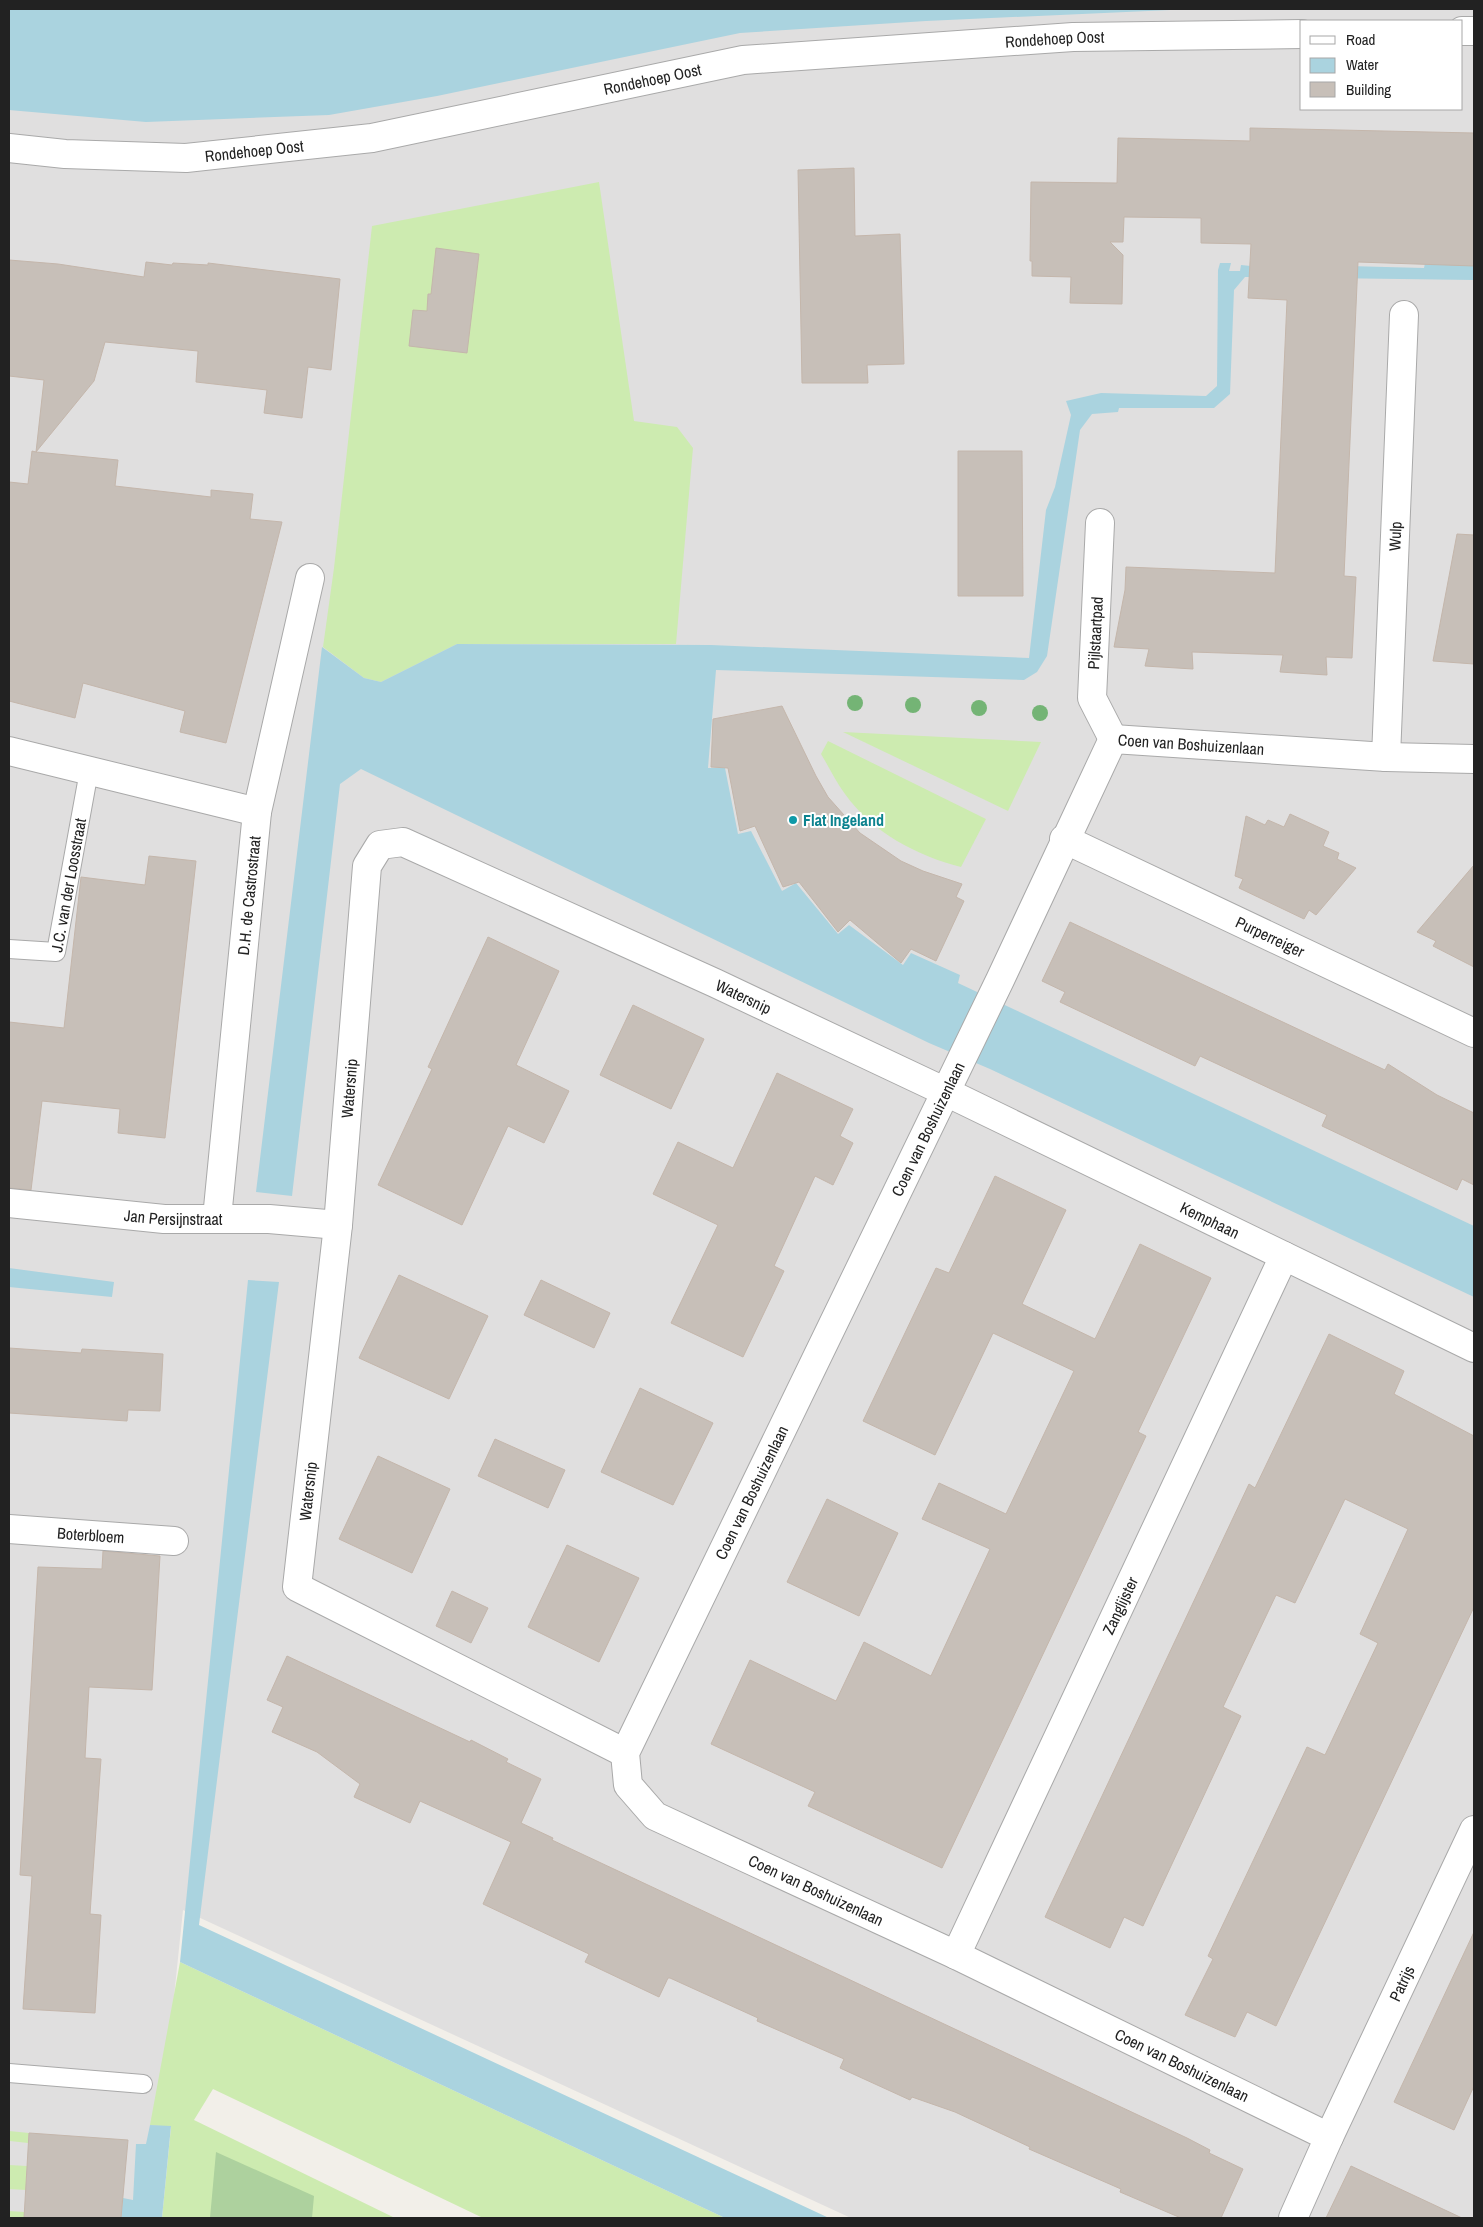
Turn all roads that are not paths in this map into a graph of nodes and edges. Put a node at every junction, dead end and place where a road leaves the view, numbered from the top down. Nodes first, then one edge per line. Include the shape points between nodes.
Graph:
1 (1300, 34) edge
2 (9, 148) edge
3 (1404, 315) dead end
4 (1100, 523) dead end
5 (310, 578) dead end
6 (1113, 739) junction
7 (9, 751) edge
8 (1386, 757) junction
9 (1474, 759) edge
10 (89, 771) junction
11 (257, 812) junction
12 (1064, 839) junction
13 (9, 949) edge
14 (1474, 1033) edge
15 (946, 1092) junction
16 (9, 1203) edge
17 (217, 1218) junction
18 (338, 1225) junction
19 (1284, 1256) junction
20 (1474, 1348) edge
21 (9, 1529) edge
22 (174, 1541) dead end
23 (625, 1753) junction
24 (1474, 1830) edge
25 (956, 1955) junction
26 (9, 2073) edge
27 (143, 2084) dead end
28 (1329, 2137) junction
29 (1294, 2218) edge

1 - 2 street, Rondehoep Oost via 1073,37 743,60 372,138 186,158 65,154
3 - 8 street, Wulp
4 - 6 street, Pijlstaartpad via 1092,698
5 - 11 street, D.H. de Castrostraat
6 - 8 street, Coen van Boshuizenlaan
6 - 12 street, Coen van Boshuizenlaan
7 - 10 street
8 - 9 street, Coen van Boshuizenlaan
10 - 11 street
10 - 13 lane, J.C. van der Loosstraat via 56,952
11 - 17 street, D.H. de Castrostraat
12 - 14 street, Purperreiger
12 - 15 street, Coen van Boshuizenlaan
15 - 18 street, Watersnip via 403,842 380,845 367,866
15 - 19 street, Kemphaan
15 - 23 street, Coen van Boshuizenlaan
16 - 17 street, Jan Persijnstraat via 164,1219
17 - 18 street, Jan Persijnstraat
18 - 23 street, Watersnip via 297,1587
19 - 20 street, Kemphaan
19 - 25 street, Zanglijster
21 - 22 street, Boterbloem
23 - 25 street, Coen van Boshuizenlaan via 628,1785 655,1816
24 - 28 street, Patrijs
25 - 28 street, Coen van Boshuizenlaan
26 - 27 lane
28 - 29 street

